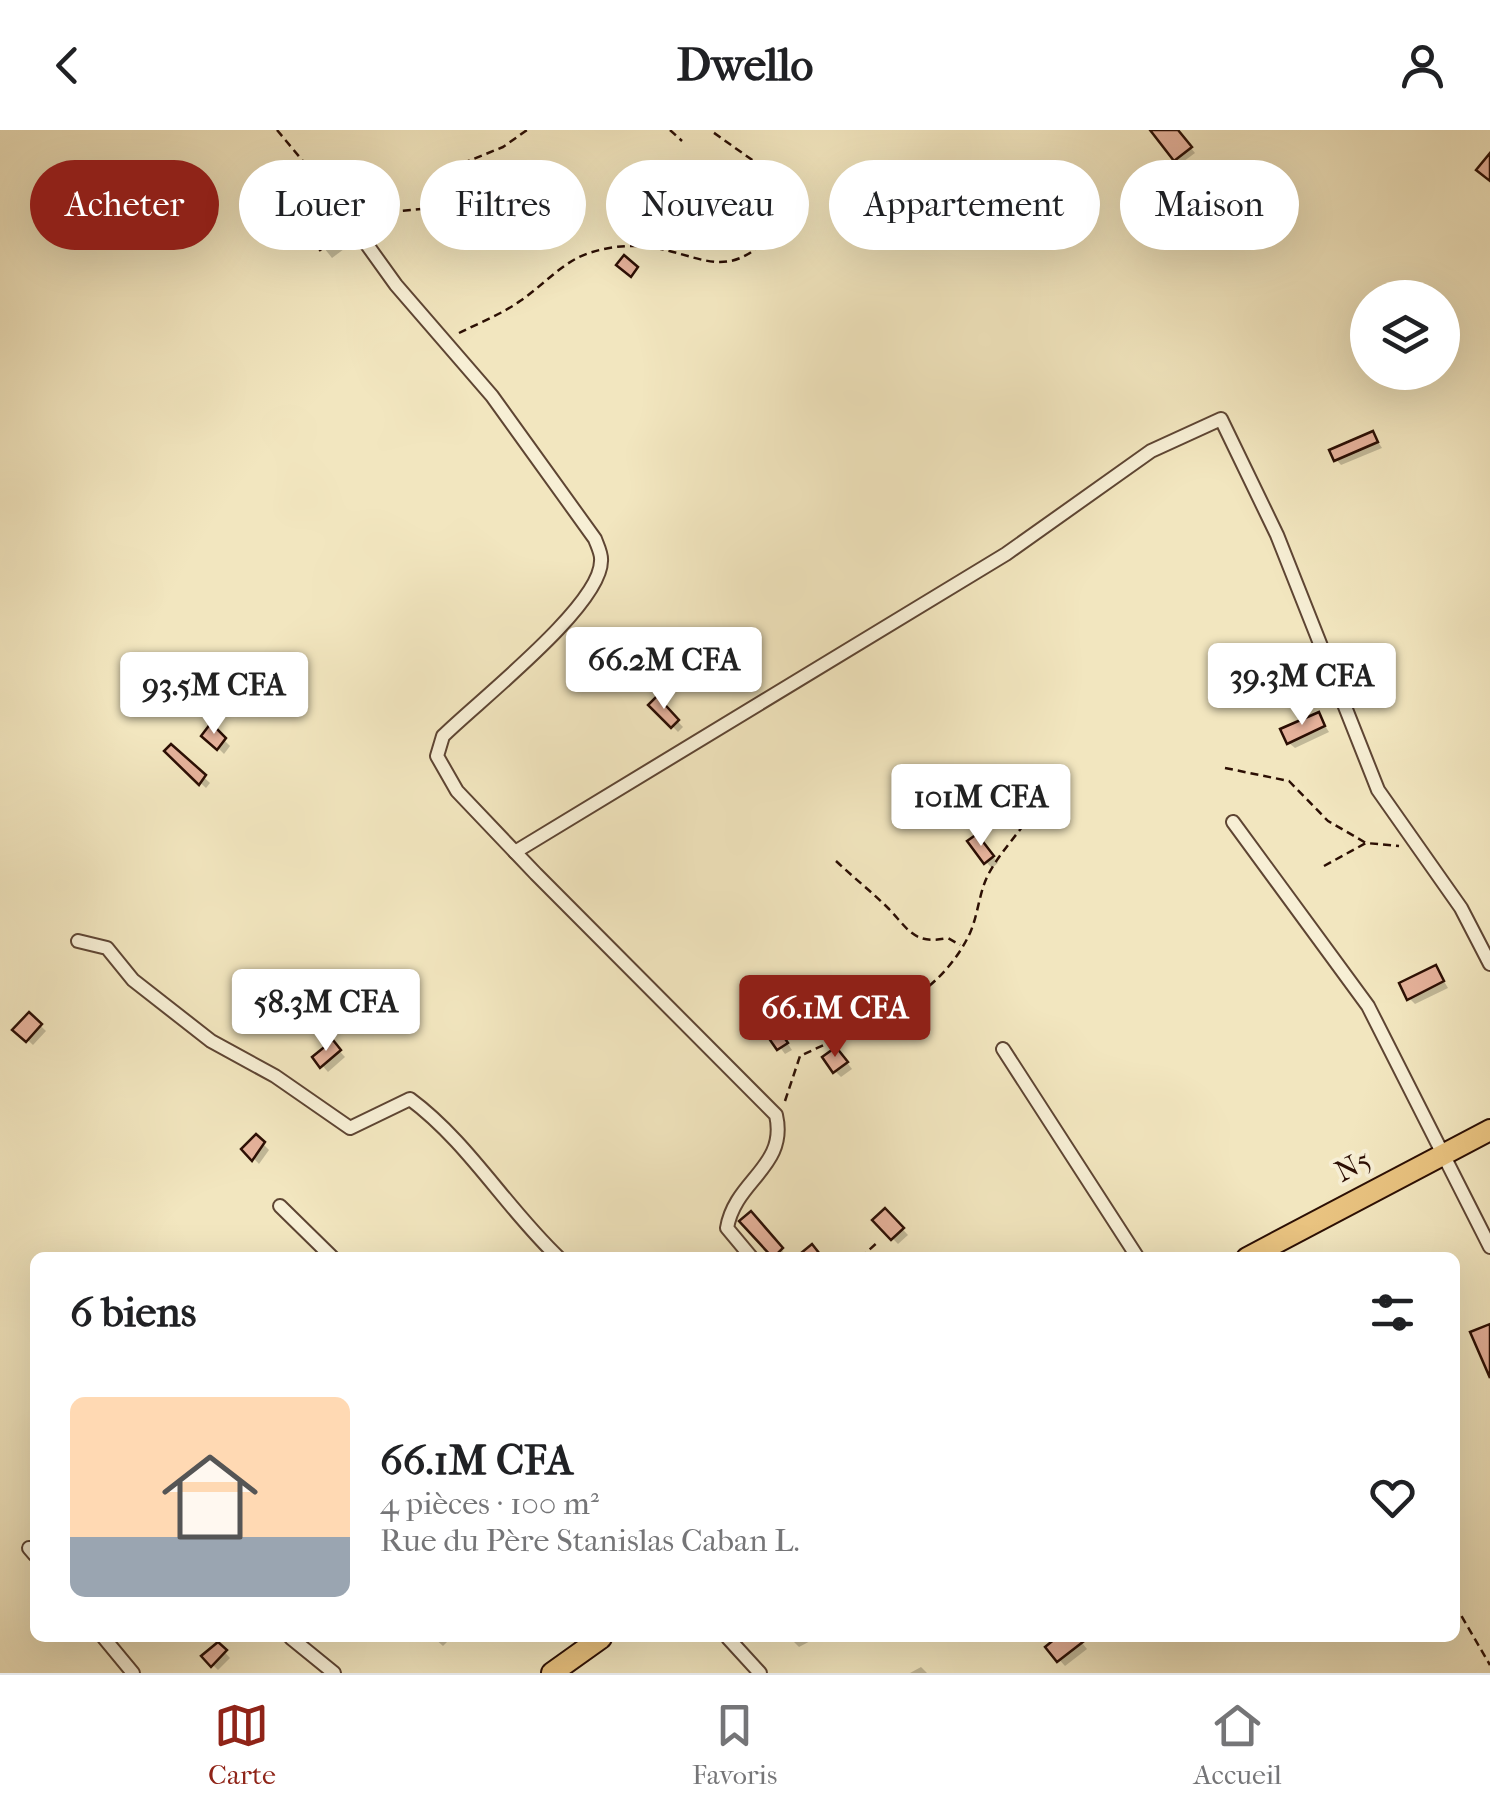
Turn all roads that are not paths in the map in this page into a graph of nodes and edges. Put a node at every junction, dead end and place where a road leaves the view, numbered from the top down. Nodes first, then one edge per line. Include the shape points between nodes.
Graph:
1 (373, 250) edge
2 (1233, 822) dead end
3 (515, 852) junction
4 (78, 941) dead end
5 (1490, 964) edge
6 (1003, 1049) dead end
7 (1490, 1130) edge
8 (1442, 1153) junction
9 (280, 1206) dead end
10 (1490, 1247) edge
11 (327, 1252) edge
12 (554, 1252) edge
13 (747, 1252) edge
14 (1134, 1252) edge
15 (1257, 1252) edge
16 (107, 1642) edge
17 (296, 1642) edge
18 (596, 1642) edge
19 (732, 1642) edge
20 (558, 1671) edge
21 (133, 1673) edge
22 (334, 1673) edge
23 (760, 1673) edge

1 - 3 street via 492,396 595,539 602,561 578,609 439,744 443,772
2 - 8 street via 1368,1006
3 - 5 street via 1006,554 1151,452 1222,419 1278,535 1378,790 1461,908
3 - 13 street via 776,1115 781,1137 772,1157 730,1208 727,1228
4 - 12 street via 107,948 133,980 211,1041 350,1128 410,1099 438,1120
6 - 14 street
7 - 8 main road, N5 / N5
8 - 10 street
8 - 15 main road, N5 / N5
9 - 11 street
16 - 21 street
17 - 22 street
18 - 20 main road
19 - 23 street

